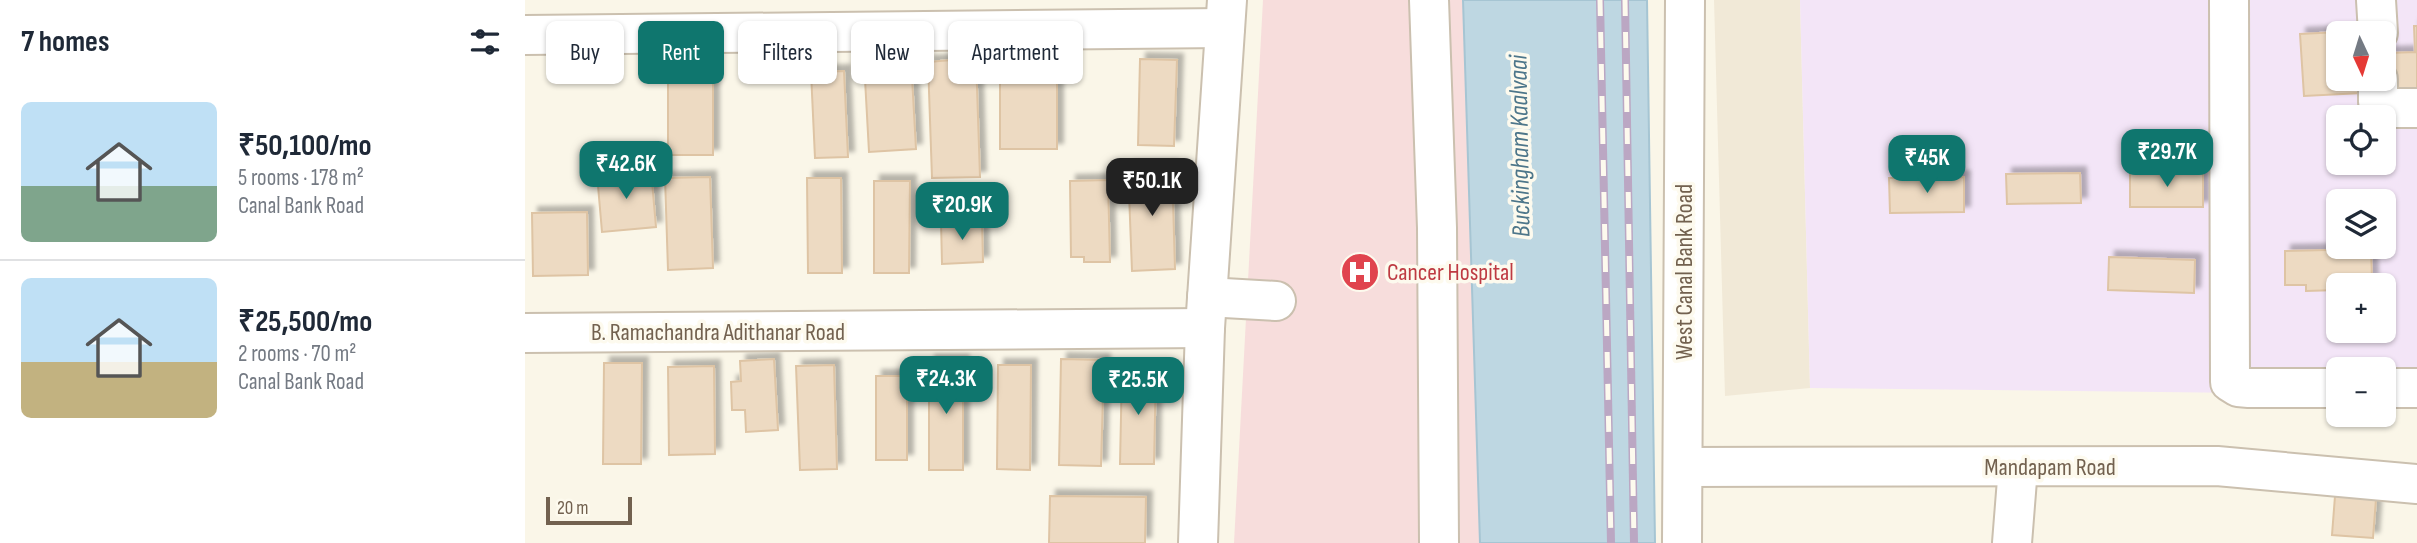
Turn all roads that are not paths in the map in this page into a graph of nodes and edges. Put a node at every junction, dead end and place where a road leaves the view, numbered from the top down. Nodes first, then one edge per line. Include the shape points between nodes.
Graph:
1 (1429, 0) edge
2 (1685, 0) edge
3 (2229, 0) edge
4 (2376, 0) edge
5 (1226, 14) edge
6 (2377, 21) edge
7 (525, 35) edge
8 (2378, 91) edge
9 (2417, 108) edge
10 (1276, 301) dead end
11 (1206, 312) junction
12 (525, 333) edge
13 (2326, 388) edge
14 (2396, 388) edge
15 (2417, 388) edge
16 (1683, 467) junction
17 (2018, 467) junction
18 (2417, 484) edge
19 (1198, 543) edge
20 (1439, 543) edge
21 (1682, 543) edge
22 (2012, 543) edge

1 - 20 street via 1437,228
2 - 16 street, West Canal Bank Road
3 - 13 street via 2230,382 2249,388
4 - 6 street
5 - 7 street
5 - 11 street
8 - 9 street via 2378,104
10 - 11 street, B. Ramachandra Adithanar Road
11 - 12 street, B. Ramachandra Adithanar Road
11 - 19 street
14 - 15 street
16 - 17 street, Mandapam Road
16 - 21 street, West Canal Bank Road
17 - 18 street, Mandapam Road via 2217,466
17 - 22 street

